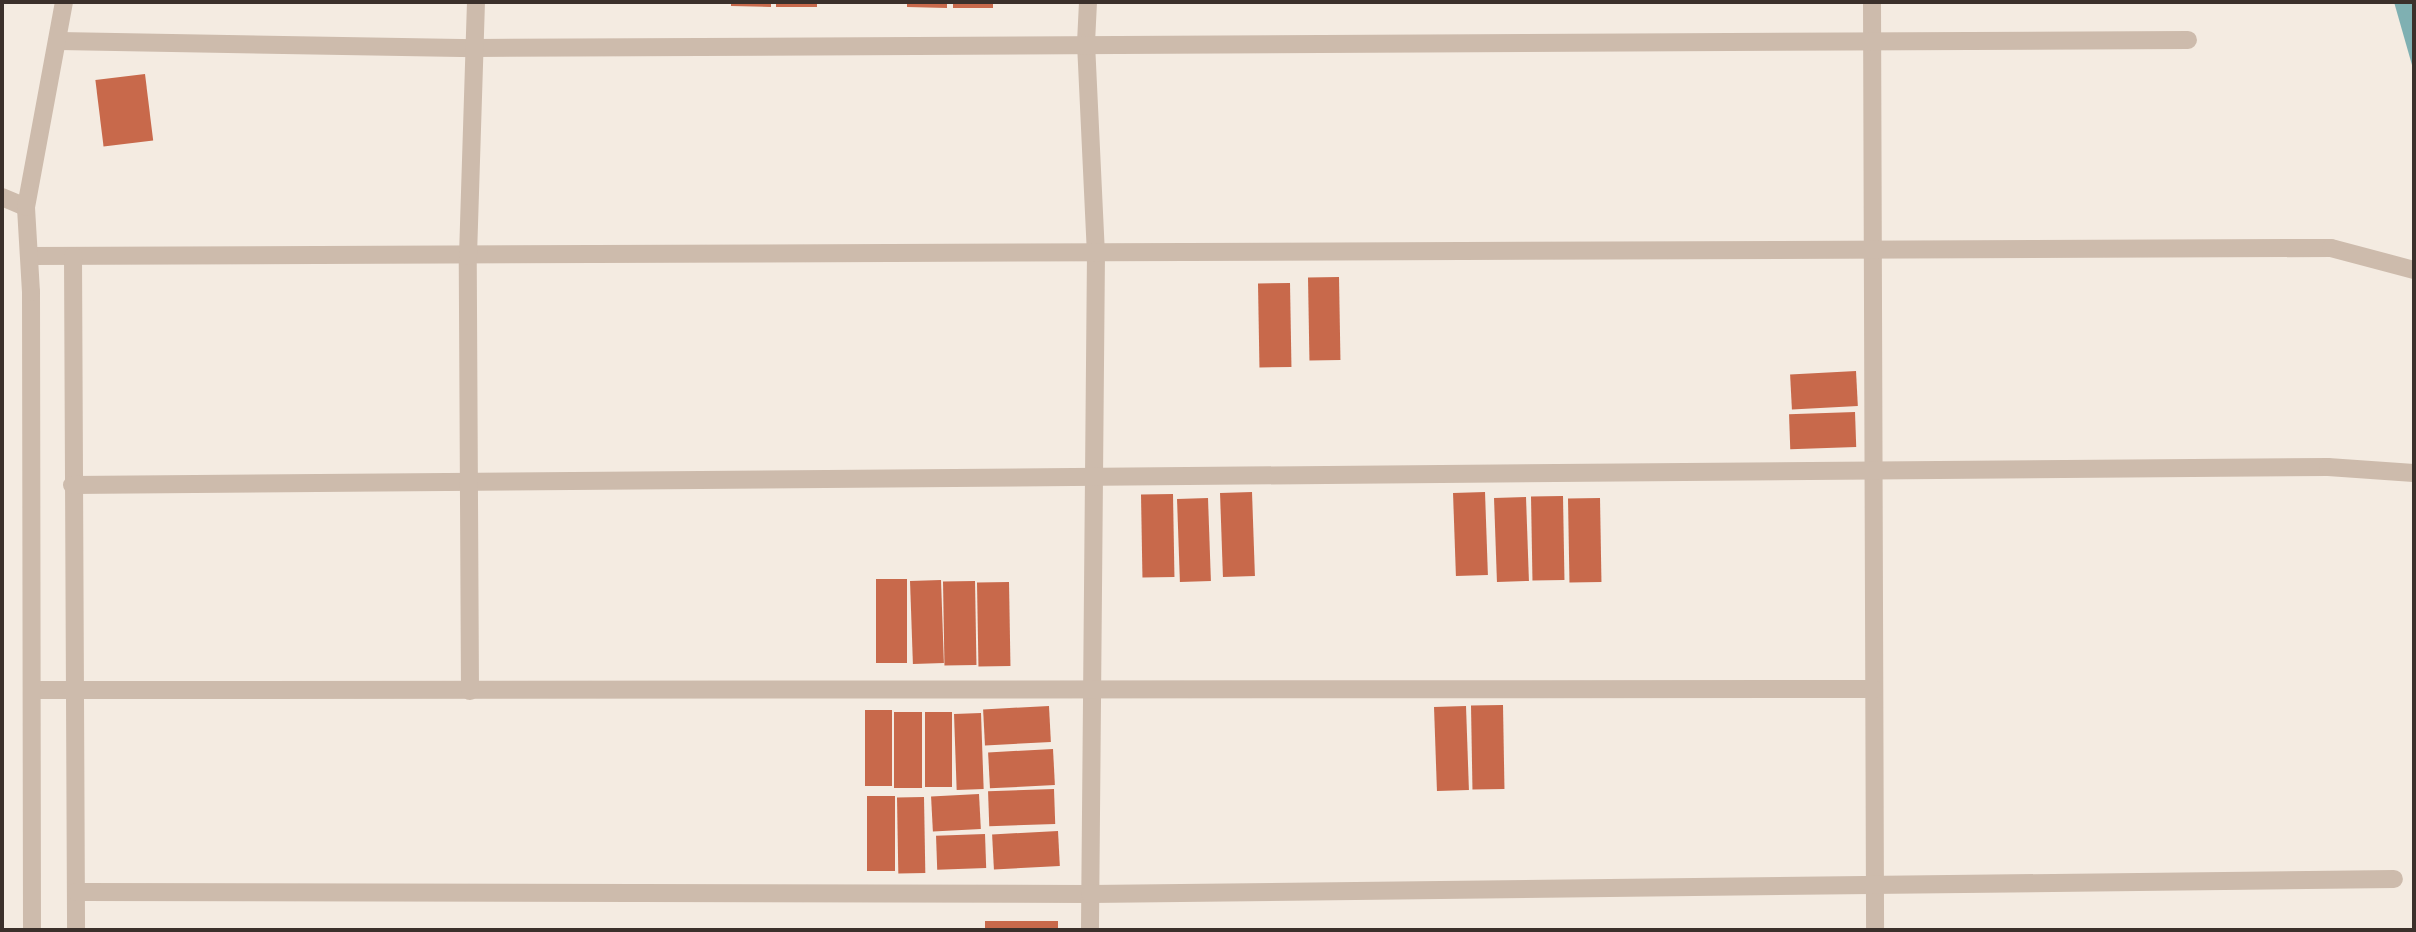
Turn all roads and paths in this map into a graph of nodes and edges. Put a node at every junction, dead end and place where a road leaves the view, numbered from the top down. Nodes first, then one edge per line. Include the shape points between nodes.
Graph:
1 (64, 2) edge
2 (476, 2) edge
3 (1088, 2) edge
4 (1872, 2) edge
5 (2188, 40) dead end
6 (60, 41) junction
7 (1086, 43) junction
8 (1872, 44) junction
9 (476, 48) junction
10 (2, 197) edge
11 (26, 207) junction
12 (1874, 250) junction
13 (1096, 252) junction
14 (30, 256) junction
15 (73, 256) junction
16 (468, 256) junction
17 (2414, 270) edge
18 (1874, 470) junction
19 (2414, 473) edge
20 (1094, 477) junction
21 (469, 484) junction
22 (72, 485) junction
23 (1092, 689) junction
24 (1874, 689) junction
25 (33, 690) junction
26 (76, 690) junction
27 (470, 691) junction
28 (2394, 879) dead end
29 (1875, 883) junction
30 (76, 892) junction
31 (1090, 894) junction
32 (32, 930) edge
33 (76, 930) edge
34 (1090, 930) edge
35 (1875, 930) edge

1 - 6 street
2 - 9 street
3 - 7 street
4 - 8 street
5 - 8 street
6 - 9 street
6 - 11 street
7 - 8 street
7 - 9 street
7 - 13 street
8 - 12 street
9 - 16 street
10 - 11 street
11 - 14 street
12 - 13 street
12 - 17 street via 2332,248
12 - 18 street
13 - 16 street
13 - 20 street
14 - 15 street
14 - 25 street
15 - 16 street
15 - 22 street
16 - 21 street
18 - 19 street via 2328,467
18 - 20 street
18 - 24 street
20 - 21 street
20 - 23 street
21 - 22 street
21 - 27 street
22 - 26 street
23 - 24 street
23 - 27 street
23 - 31 street
24 - 29 street
25 - 26 street
25 - 32 street
26 - 27 street
26 - 30 street
28 - 29 street
29 - 31 street
29 - 35 street
30 - 31 street
30 - 33 street
31 - 34 street

